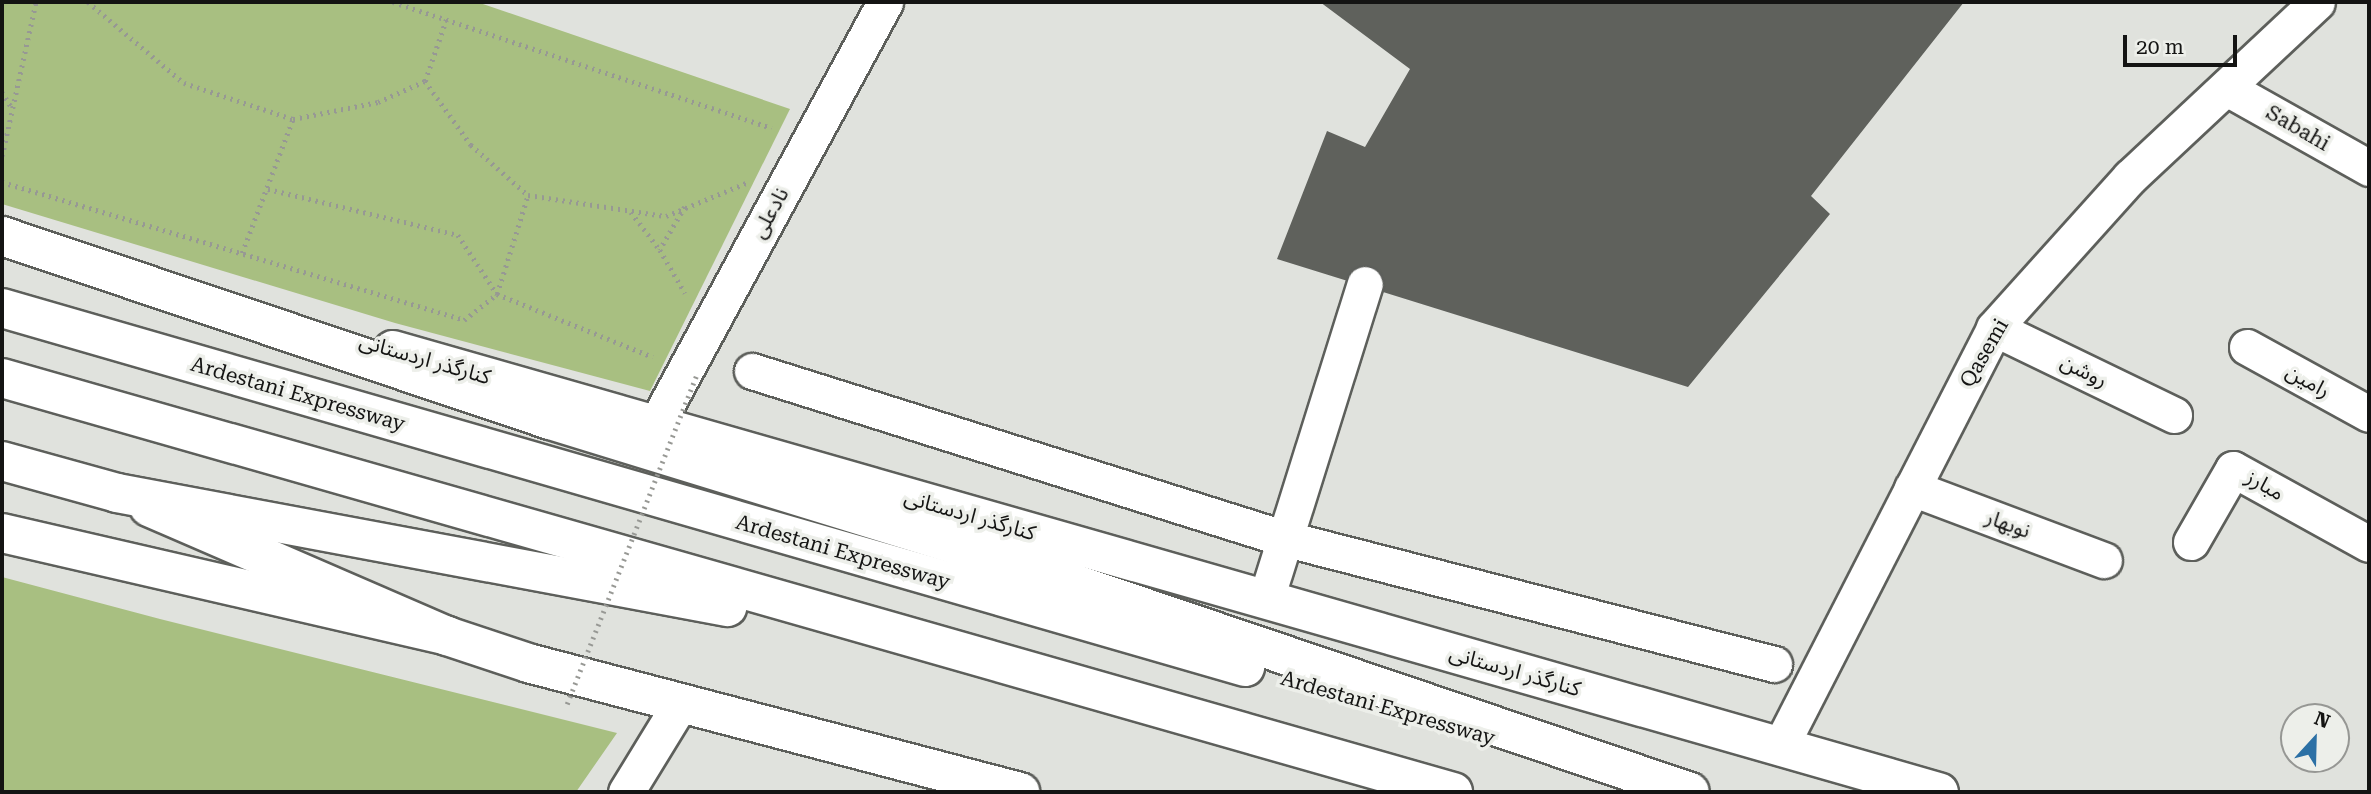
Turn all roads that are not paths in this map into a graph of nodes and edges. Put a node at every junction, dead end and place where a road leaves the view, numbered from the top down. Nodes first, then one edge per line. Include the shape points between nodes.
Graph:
1 (885, 2) edge
2 (2318, 2) edge
3 (2227, 88) junction
4 (2369, 169) edge
5 (2, 236) edge
6 (82, 261) junction
7 (1365, 284) dead end
8 (2, 308) edge
9 (1993, 328) junction
10 (2247, 347) dead end
11 (752, 371) dead end
12 (2, 378) edge
13 (2369, 414) edge
14 (2174, 415) dead end
15 (656, 425) junction
16 (2, 461) edge
17 (1912, 488) junction
18 (117, 493) junction
19 (2, 533) edge
20 (1283, 538) junction
21 (2191, 542) dead end
22 (2369, 544) edge
23 (2104, 559) dead end
24 (1266, 599) junction
25 (447, 636) junction
26 (961, 650) junction
27 (1774, 664) dead end
28 (678, 707) junction
29 (1780, 747) junction
30 (626, 792) edge
31 (1020, 792) edge
32 (1453, 792) edge
33 (1687, 792) edge
34 (1939, 792) edge

1 - 15 street, نادعلی
2 - 3 street, Qasemi
3 - 4 street, Sabahi
3 - 9 street, Qasemi via 2130,177
5 - 6 main road, کنارگذر اردستانی
6 - 15 main road, کنارگذر اردستانی
6 - 33 main road via 550,420 1001,559
7 - 20 street
8 - 33 main road, Ardestani Expressway
9 - 14 street, روشن
9 - 17 street, Qasemi
10 - 13 street, رامین
11 - 20 street
12 - 26 main road
15 - 24 main road, کنارگذر اردستانی
16 - 18 main road
17 - 23 street, نوبهار
17 - 29 street, Qasemi
18 - 25 main road
18 - 26 main road
19 - 25 main road
20 - 24 street
20 - 27 street
21 - 22 street, مبارز via 2233,469
24 - 29 main road, کنارگذر اردستانی
25 - 28 main road
26 - 32 main road
28 - 30 street
28 - 31 main road
29 - 34 main road, کنارگذر اردستانی

